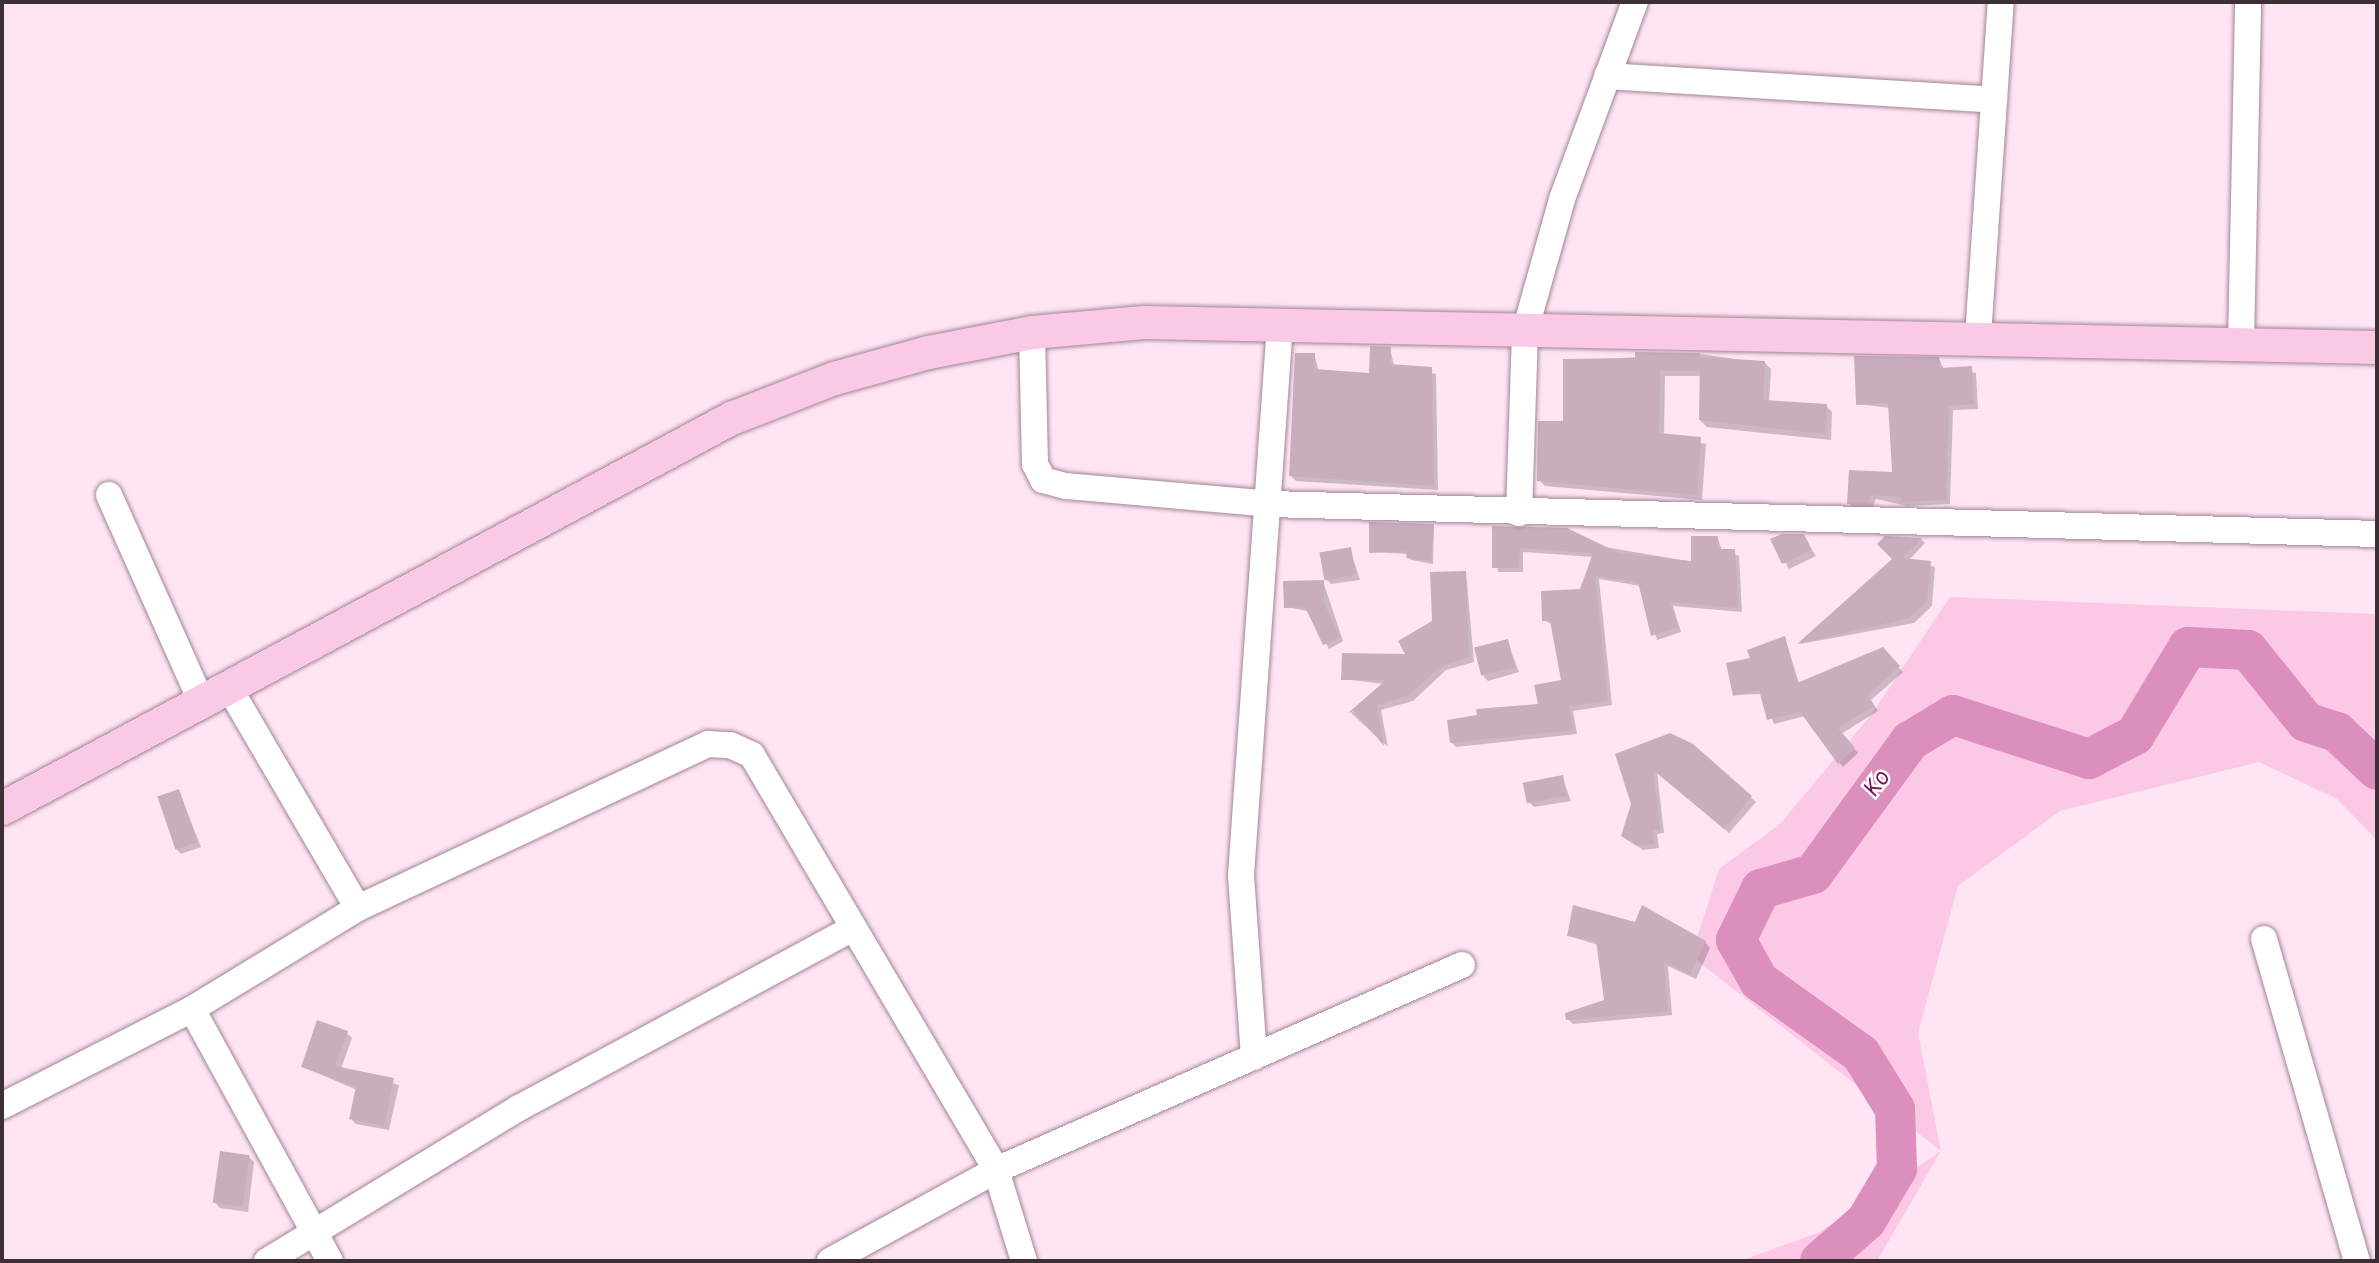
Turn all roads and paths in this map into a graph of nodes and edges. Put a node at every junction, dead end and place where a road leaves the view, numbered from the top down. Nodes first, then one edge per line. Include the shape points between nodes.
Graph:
1 (1635, 2) edge
2 (2001, 2) edge
3 (2248, 2) edge
4 (1607, 76) junction
5 (1994, 100) junction
6 (1280, 324) junction
7 (1525, 331) junction
8 (1032, 332) junction
9 (1978, 336) junction
10 (2241, 343) junction
11 (2377, 347) edge
12 (109, 495) dead end
13 (1270, 504) junction
14 (1519, 513) junction
15 (2377, 534) edge
16 (217, 698) junction
17 (2, 808) edge
18 (358, 908) junction
19 (853, 928) junction
20 (2264, 939) dead end
21 (1462, 965) dead end
22 (192, 1009) junction
23 (1254, 1057) junction
24 (2, 1106) edge
25 (996, 1170) junction
26 (316, 1235) junction
27 (267, 1261) edge
28 (330, 1261) edge
29 (830, 1261) edge
30 (1024, 1261) edge
31 (2357, 1261) edge

1 - 4 street
2 - 5 street
3 - 10 street
4 - 5 street
4 - 7 street via 1562,200
5 - 9 street
6 - 7 main road
6 - 8 main road via 1144,322
6 - 13 street
7 - 9 main road
7 - 14 street
8 - 13 street via 1035,464 1043,480
8 - 16 main road via 834,378 731,418
9 - 10 main road
10 - 11 main road
12 - 16 street
13 - 14 street
13 - 23 street via 1241,875
14 - 15 street
16 - 17 main road
16 - 18 street
18 - 19 street via 708,744 752,755
18 - 22 street
19 - 25 street
19 - 26 street via 519,1108
20 - 31 street
21 - 23 street
22 - 24 street
22 - 26 street
23 - 25 street
25 - 29 street
25 - 30 street
26 - 27 street
26 - 28 street

